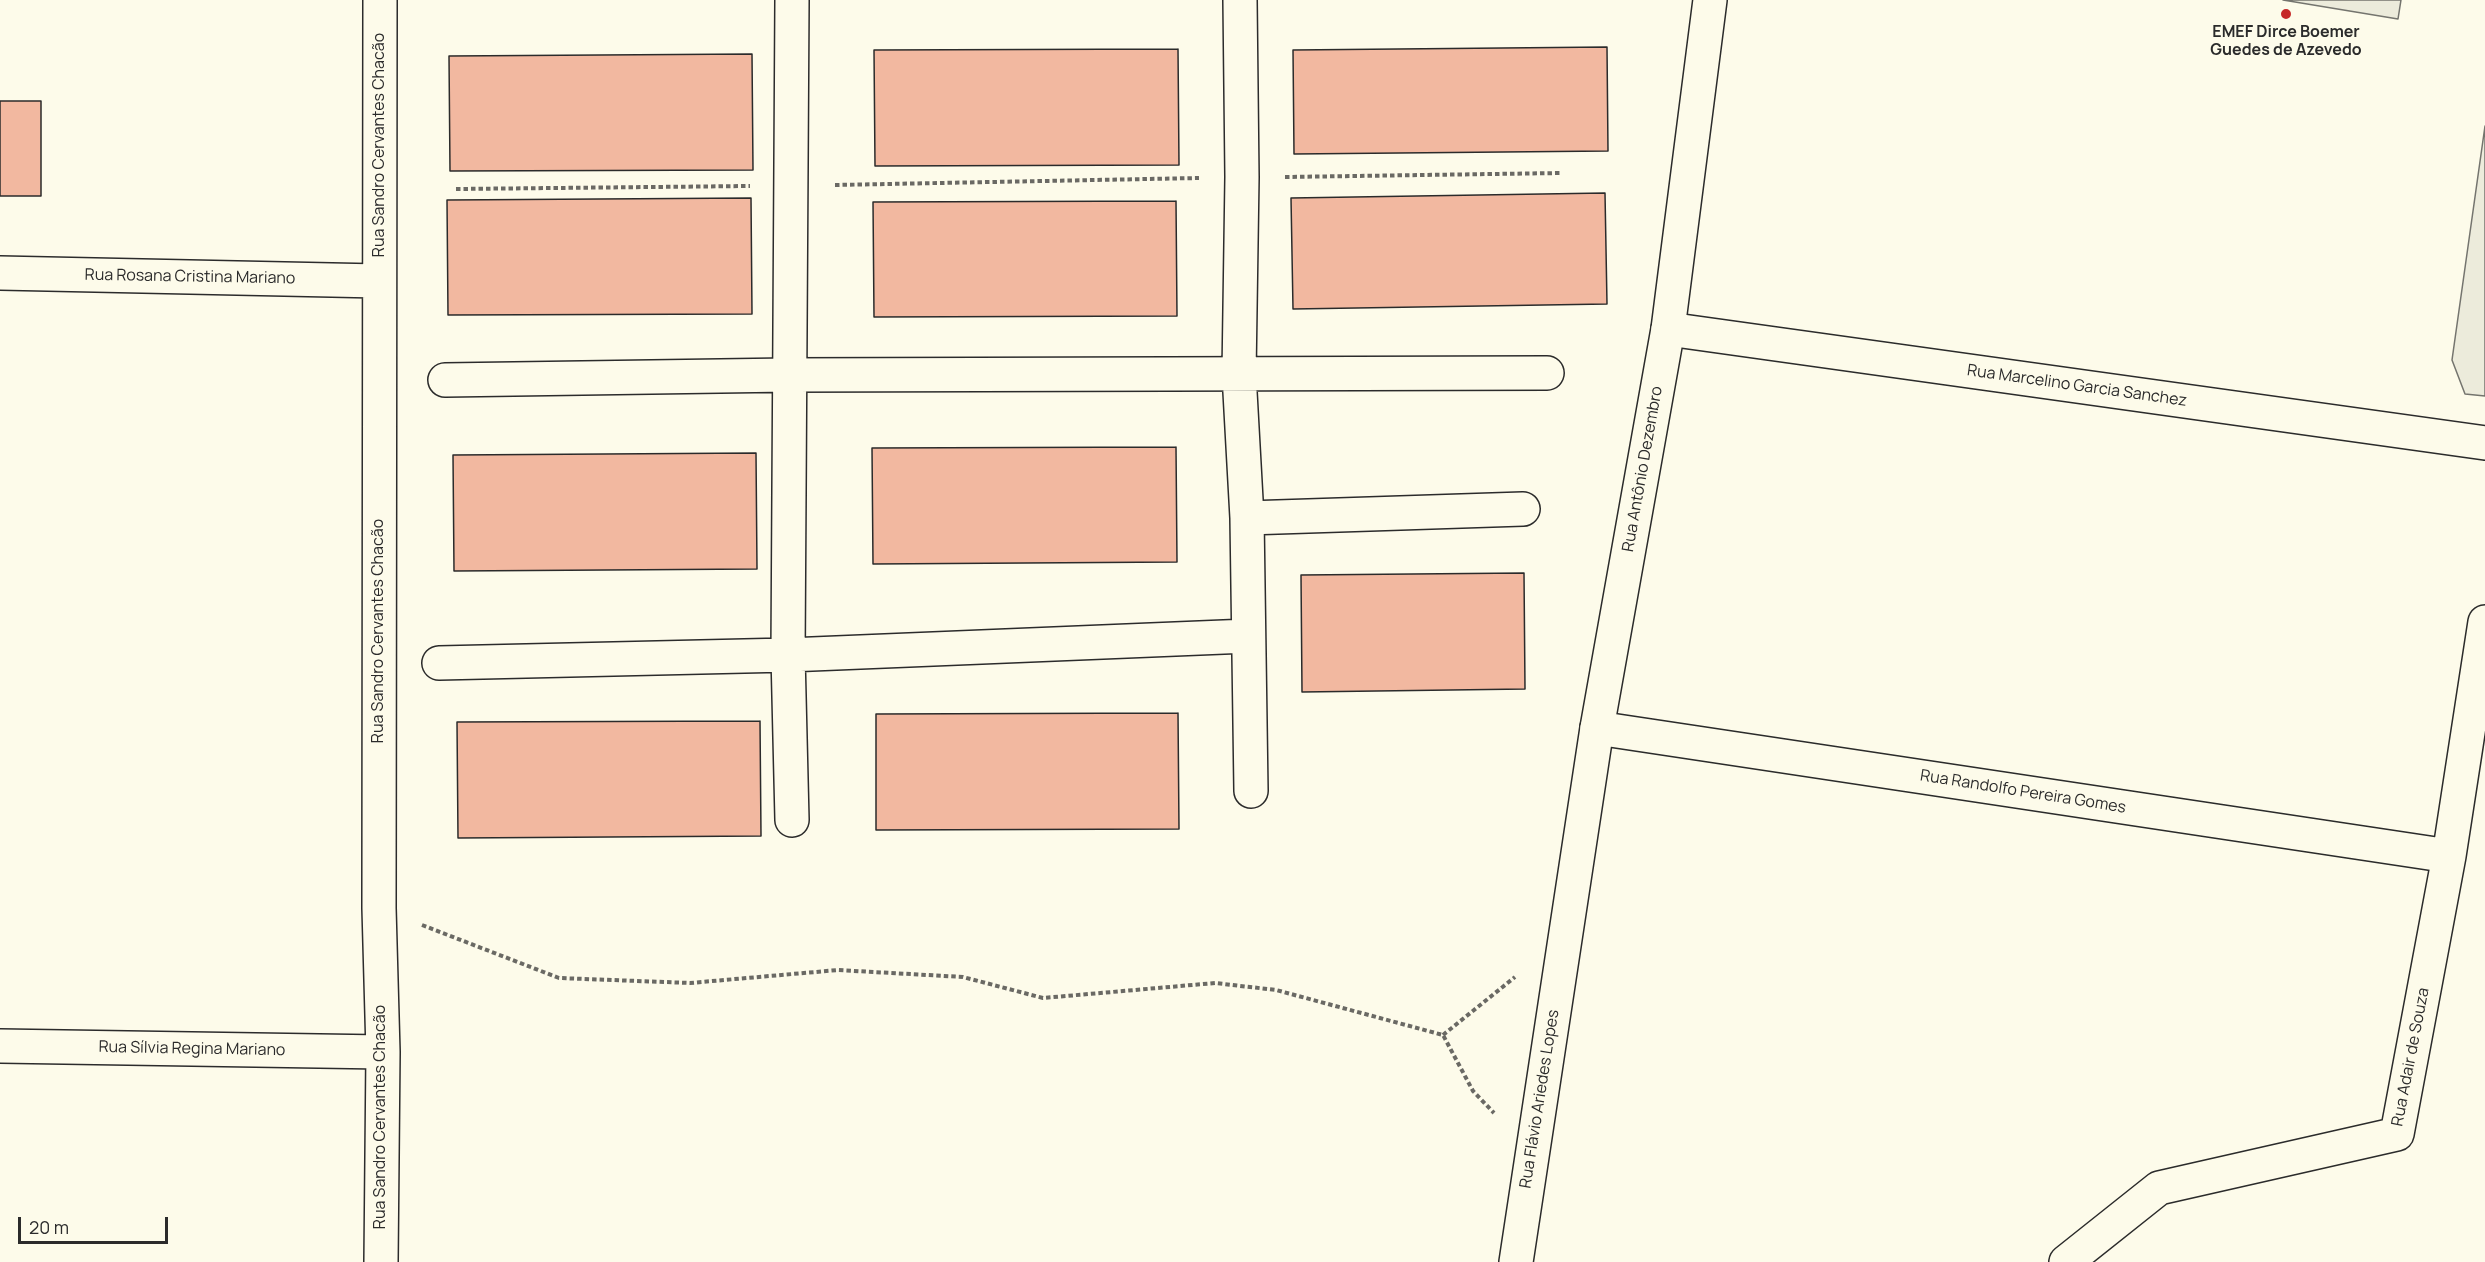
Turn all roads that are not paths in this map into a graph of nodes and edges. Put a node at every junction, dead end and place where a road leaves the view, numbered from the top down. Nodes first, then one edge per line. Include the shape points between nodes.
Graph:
1 (380, 0) edge
2 (792, 0) edge
3 (1240, 0) edge
4 (1710, 0) edge
5 (0, 273) edge
6 (379, 282) junction
7 (1668, 329) junction
8 (1547, 373) dead end
9 (1239, 374) junction
10 (789, 375) junction
11 (445, 380) dead end
12 (2485, 443) edge
13 (1523, 509) dead end
14 (1247, 518) junction
15 (2485, 622) edge
16 (1248, 636) junction
17 (788, 654) junction
18 (439, 663) dead end
19 (1597, 728) junction
20 (1251, 791) dead end
21 (792, 820) dead end
22 (2449, 856) junction
23 (1565, 936) joint
24 (0, 1046) edge
25 (383, 1052) junction
26 (381, 1262) edge
27 (1516, 1262) edge
28 (2066, 1262) edge

1 - 6 street, Rua Sandro Cervantes Chacão
2 - 10 street
3 - 9 street
4 - 7 street, Rua Antônio Dezembro
5 - 6 street, Rua Rosana Cristina Mariano
6 - 25 street, Rua Sandro Cervantes Chacão via 379,908
7 - 12 street, Rua Marcelino Garcia Sanchez
7 - 19 street, Rua Antônio Dezembro
8 - 9 street
9 - 10 street
9 - 14 street
10 - 11 street
10 - 17 street
13 - 14 street
14 - 16 street
15 - 22 street, Rua Adair de Souza
16 - 17 street
16 - 20 street
17 - 18 street
17 - 21 street
19 - 22 street, Rua Randolfo Pereira Gomes
19 - 23 street, Rua Antônio Dezembro
22 - 28 street, Rua Adair de Souza via 2397,1134 2159,1188
23 - 27 street, Rua Flávio Ariedes Lopes
24 - 25 street, Rua Sílvia Regina Mariano
25 - 26 street, Rua Sandro Cervantes Chacão

